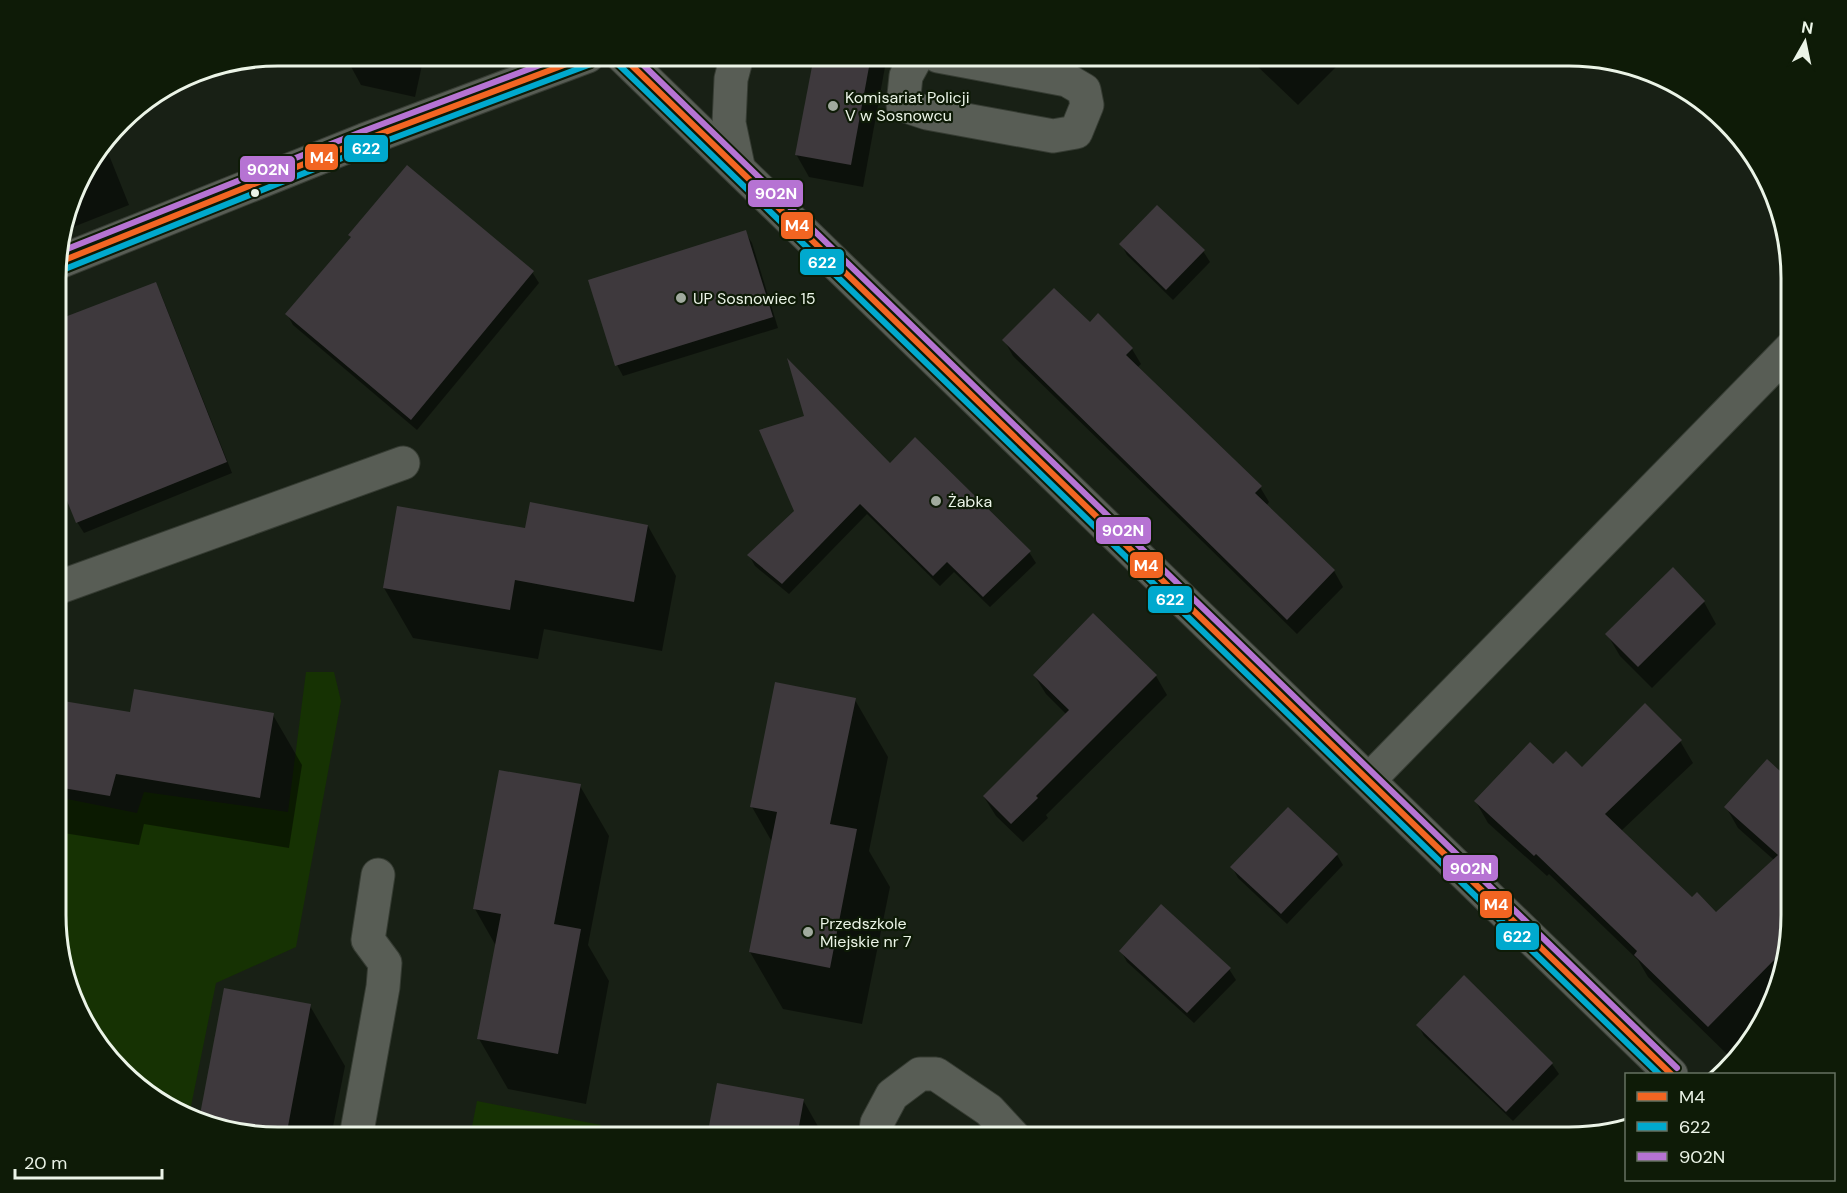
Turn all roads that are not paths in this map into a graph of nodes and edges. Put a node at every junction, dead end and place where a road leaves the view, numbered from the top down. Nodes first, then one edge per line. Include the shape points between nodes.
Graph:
1 (561, 66) edge
2 (633, 66) edge
3 (734, 66) edge
4 (911, 66) edge
5 (992, 66) edge
6 (738, 166) junction
7 (67, 259) edge
8 (1781, 358) edge
9 (403, 463) dead end
10 (66, 585) edge
11 (1369, 780) junction
12 (378, 875) dead end
13 (1670, 1073) edge
14 (358, 1127) edge
15 (876, 1127) edge
16 (1005, 1127) edge

1 - 7 street
2 - 6 street
3 - 6 street via 729,123
4 - 5 street via 903,105 1053,136 1076,132 1087,105 1084,90 1067,80
6 - 11 street
8 - 11 street
9 - 10 street
11 - 13 street
12 - 14 street via 368,940 385,963
15 - 16 street via 892,1095 920,1074 936,1074 989,1110

